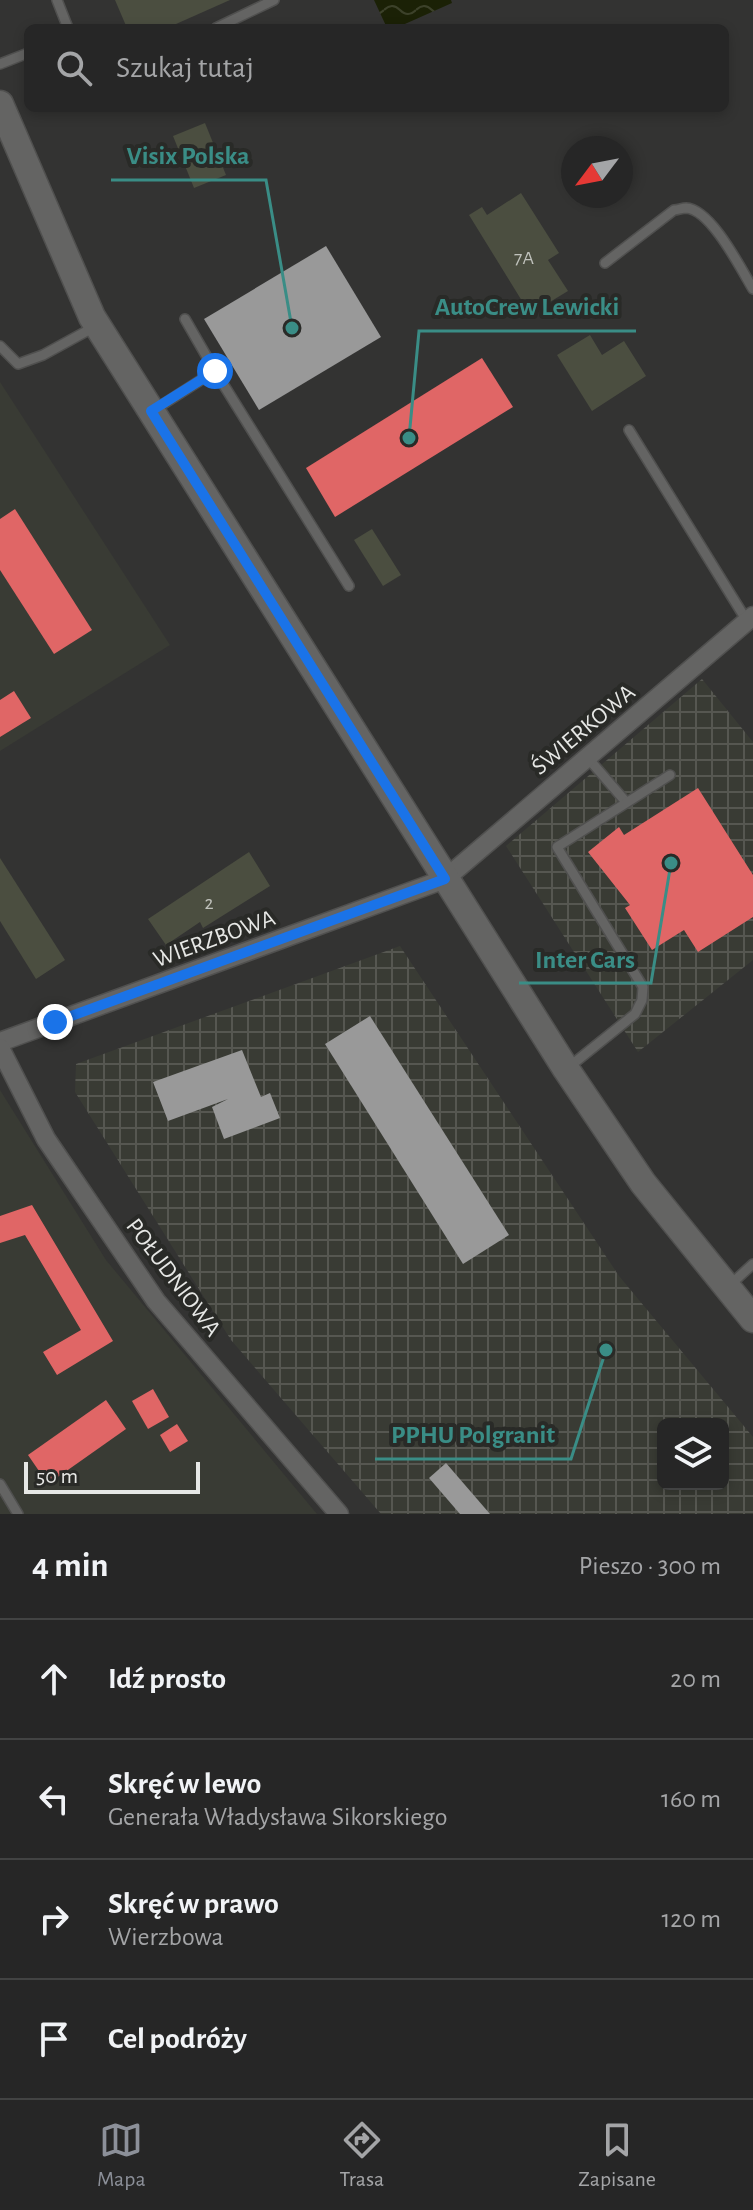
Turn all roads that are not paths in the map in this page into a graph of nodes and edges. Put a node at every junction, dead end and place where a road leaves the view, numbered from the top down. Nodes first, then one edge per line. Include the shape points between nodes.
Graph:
1 (57, 0) edge
2 (273, 0) edge
3 (66, 24) edge
4 (224, 24) edge
5 (24, 55) edge
6 (0, 64) edge
7 (0, 104) edge
8 (605, 263) dead end
9 (753, 289) edge
10 (185, 319) dead end
11 (97, 325) junction
12 (0, 346) edge
13 (215, 371) junction
14 (151, 411) junction
15 (629, 430) dead end
16 (349, 586) dead end
17 (750, 618) edge
18 (587, 757) junction
19 (670, 775) dead end
20 (626, 802) junction
21 (445, 879) junction
22 (0, 1042) edge
23 (0, 1048) edge
24 (566, 1069) junction
25 (753, 1264) edge
26 (727, 1287) junction
27 (753, 1319) edge
28 (0, 1484) edge
29 (18, 1514) edge
30 (339, 1514) edge

1 - 3 lane
2 - 4 lane
5 - 6 lane
7 - 11 street
8 - 9 lane via 674,210 688,207 714,227
10 - 13 lane
11 - 12 lane via 18,364
11 - 14 street
13 - 14 lane
13 - 16 lane
14 - 21 street
15 - 17 lane
17 - 18 street, ŚWIERKOWA
18 - 20 lane
18 - 21 street, ŚWIERKOWA
19 - 20 lane
20 - 24 lane via 557,847 638,977 642,1000 635,1014
21 - 22 street, WIERZBOWA
21 - 24 street
23 - 30 street, POŁUDNIOWA via 46,1139 156,1301
24 - 26 street via 643,1183
25 - 26 lane
26 - 27 street
28 - 29 lane

